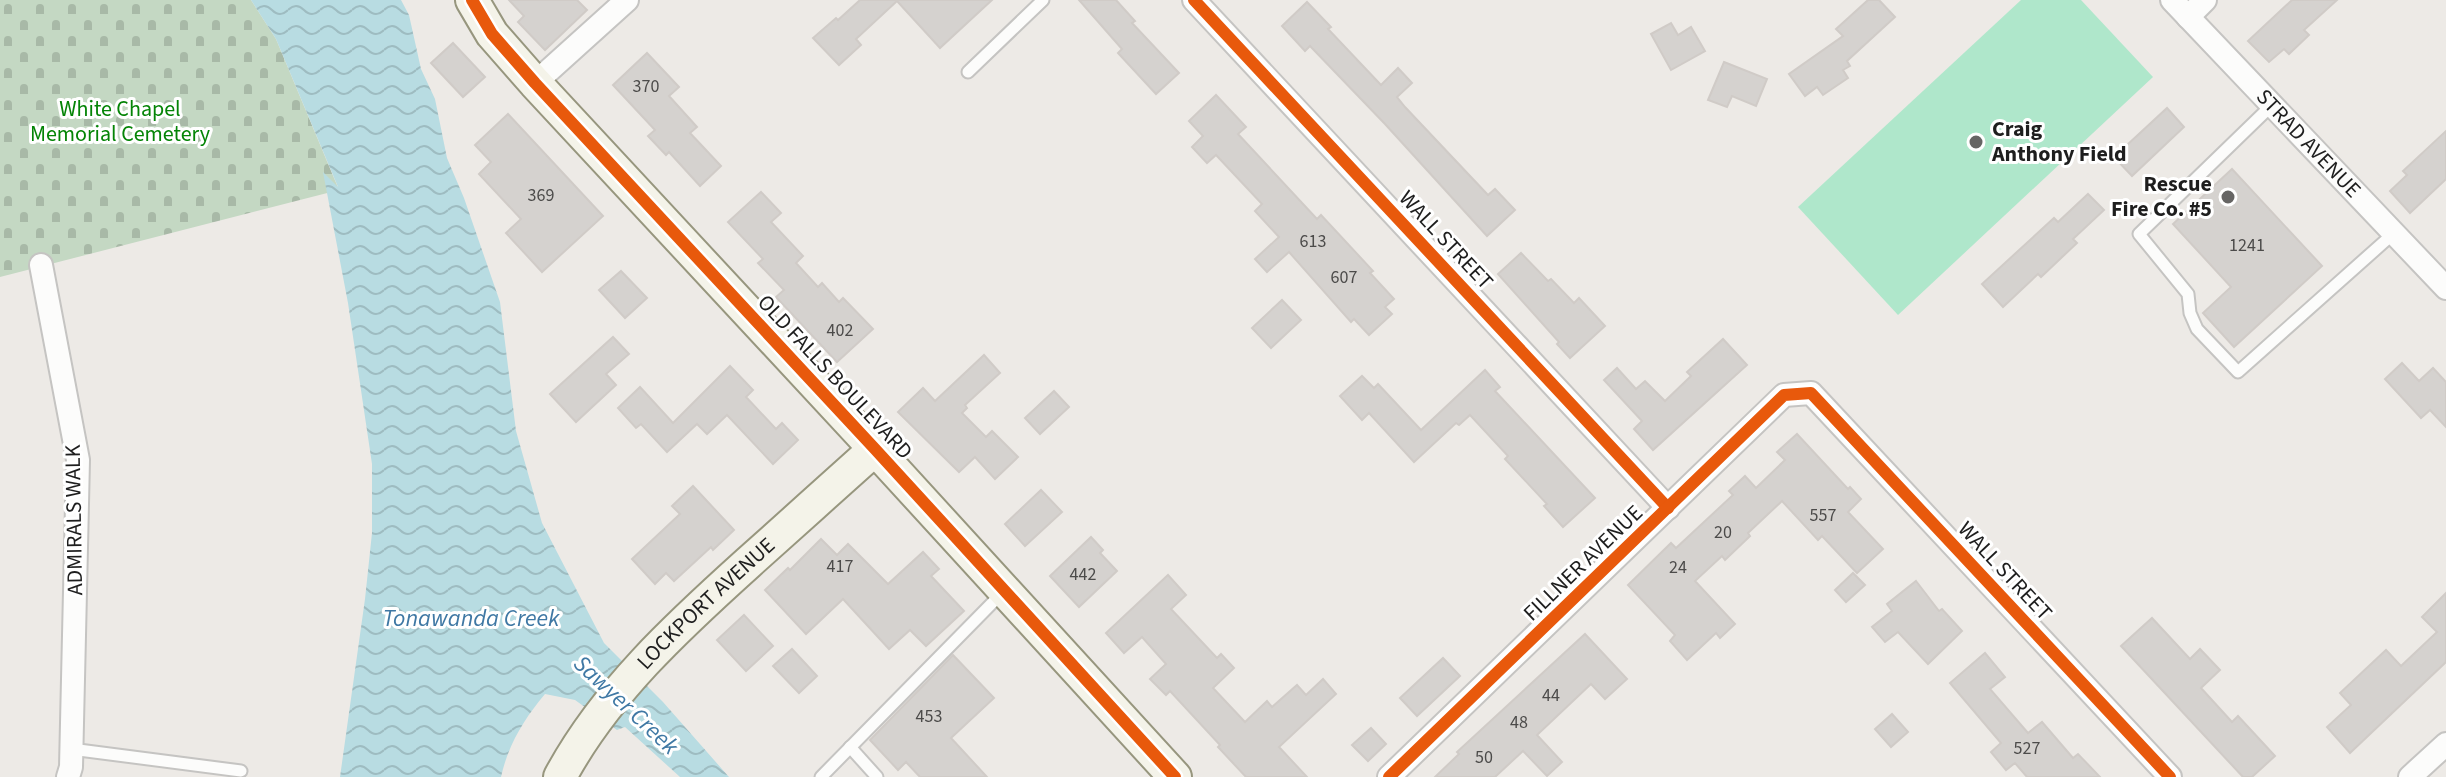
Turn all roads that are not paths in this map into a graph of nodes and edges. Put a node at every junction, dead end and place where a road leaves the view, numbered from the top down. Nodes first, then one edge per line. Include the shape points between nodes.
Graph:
1 (472, 0) edge
2 (627, 0) edge
3 (1043, 0) edge
4 (1194, 0) edge
5 (2205, 0) edge
6 (2180, 8) edge
7 (968, 72) dead end
8 (535, 83) junction
9 (2272, 105) junction
10 (2394, 233) junction
11 (41, 265) dead end
12 (2441, 273) edge
13 (1811, 393) joint
14 (875, 449) junction
15 (1668, 508) junction
16 (1004, 591) junction
17 (2446, 744) edge
18 (850, 747) junction
19 (71, 749) junction
20 (241, 771) dead end
21 (68, 777) edge
22 (560, 777) edge
23 (821, 777) edge
24 (877, 777) edge
25 (1175, 777) edge
26 (1389, 777) edge
27 (2170, 777) edge
28 (2410, 777) edge

1 - 8 street, OLD FALLS BOULEVARD via 492,34
2 - 8 street
3 - 7 lane
4 - 15 street, WALL STREET
5 - 6 street
6 - 9 street, STRAD AVENUE
8 - 14 street, OLD FALLS BOULEVARD
9 - 10 street, STRAD AVENUE
9 - 10 lane via 2139,234 2188,294 2193,322 2203,336 2238,372
10 - 12 street, STRAD AVENUE
11 - 19 street, ADMIRALS WALK via 78,460
13 - 15 street, FILLNER AVENUE via 1784,395
13 - 27 street, WALL STREET
14 - 16 street, OLD FALLS BOULEVARD
14 - 22 street, LOCKPORT AVENUE via 679,625 592,727
15 - 26 street, FILLNER AVENUE
16 - 18 lane
16 - 25 street, OLD FALLS BOULEVARD
17 - 28 street
18 - 23 lane
18 - 24 lane
19 - 20 lane
19 - 21 street, ADMIRALS WALK

